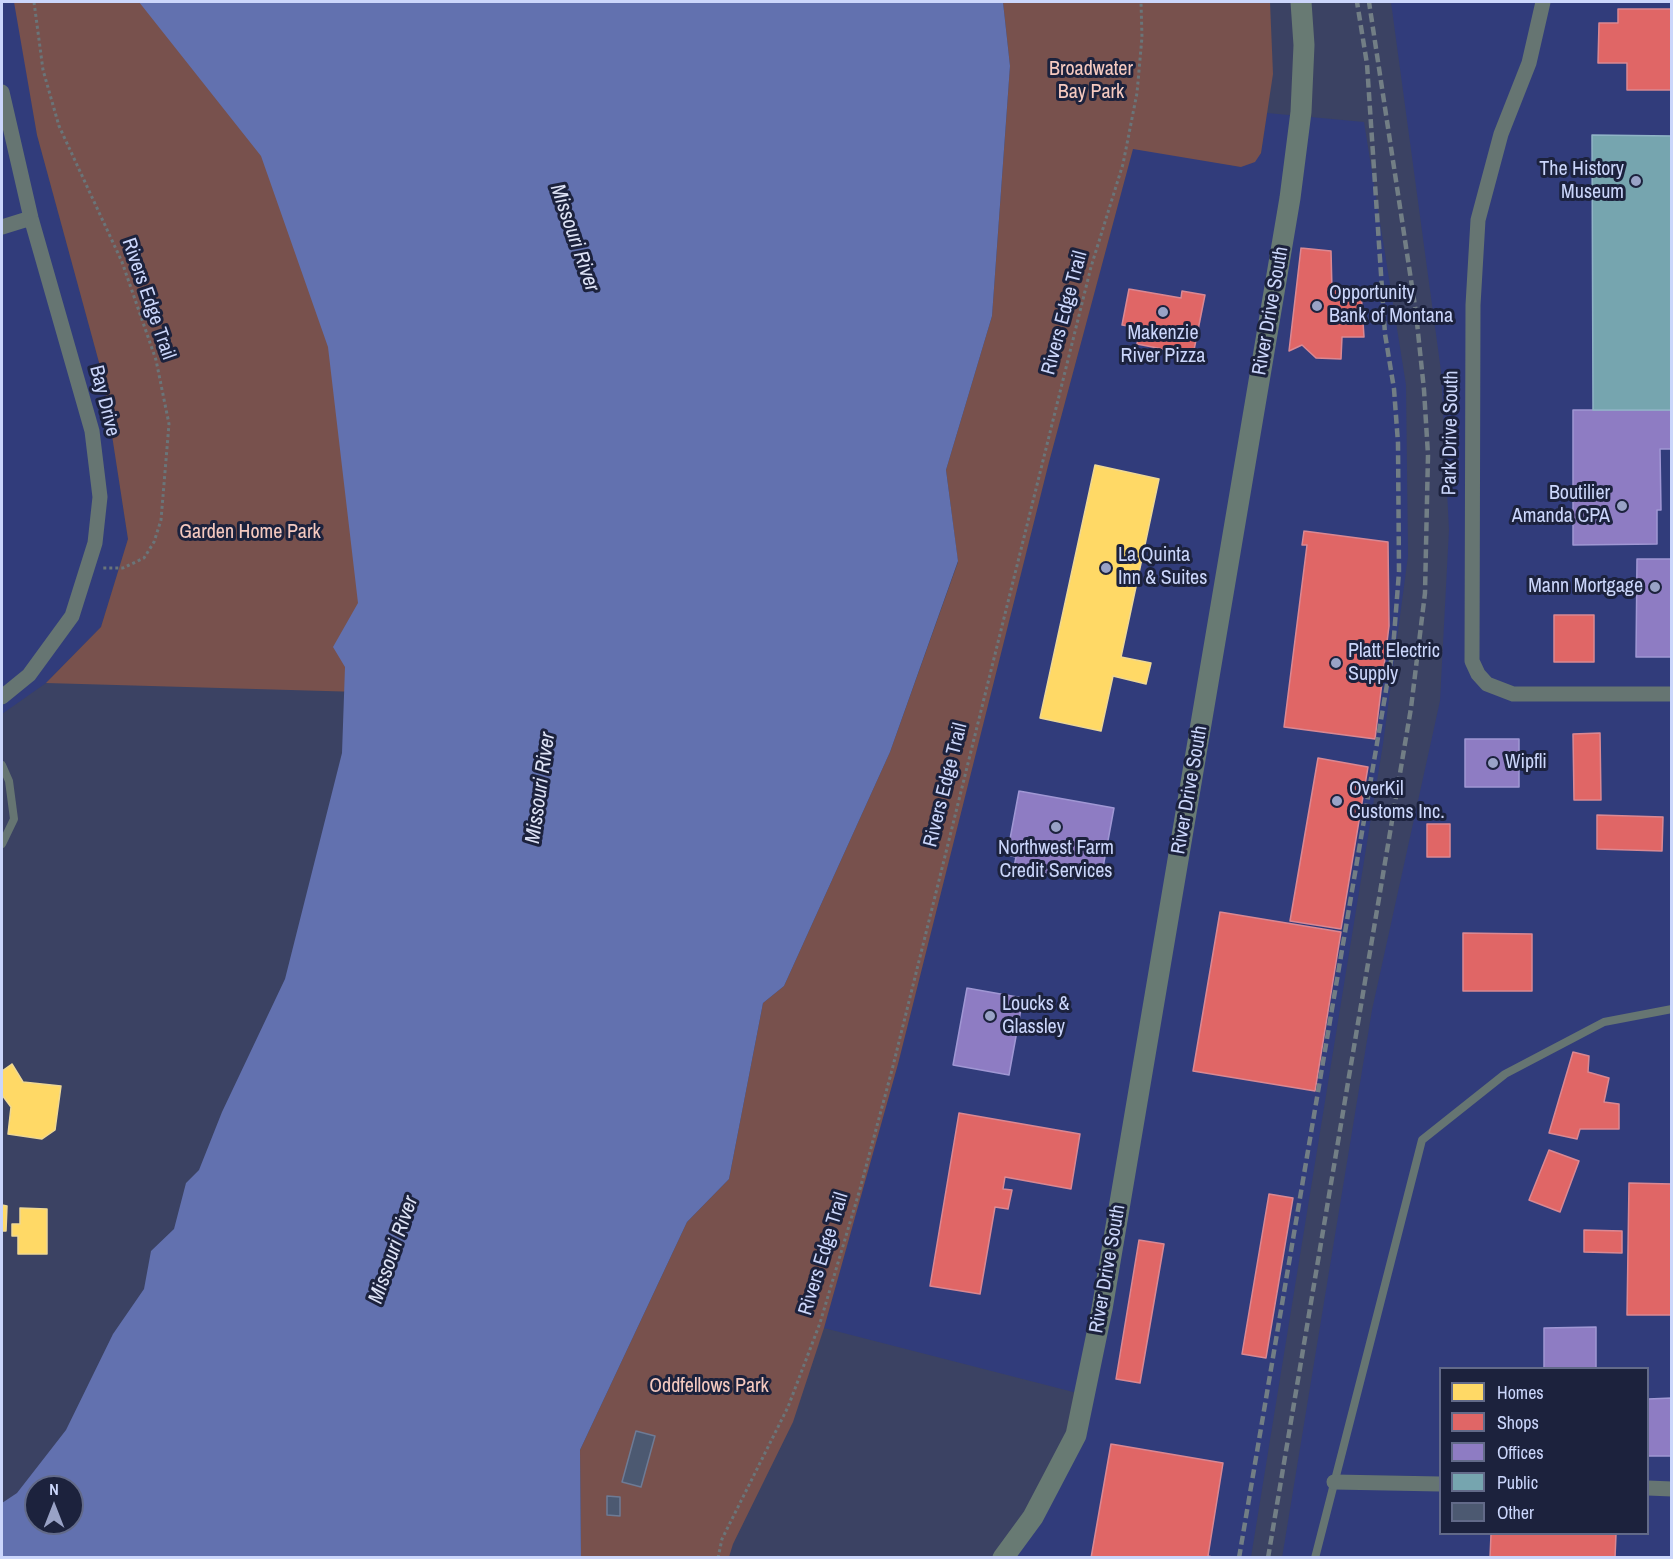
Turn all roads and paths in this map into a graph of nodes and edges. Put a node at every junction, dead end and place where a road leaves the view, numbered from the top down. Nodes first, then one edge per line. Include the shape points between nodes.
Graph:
1 (34, 2) edge
2 (1140, 2) edge
3 (1301, 2) edge
4 (1543, 2) edge
5 (2, 92) edge
6 (31, 218) junction
7 (2, 227) edge
8 (88, 565) junction
9 (1671, 694) edge
10 (2, 697) edge
11 (2, 765) edge
12 (2, 844) edge
13 (1671, 1008) edge
14 (1334, 1482) junction
15 (1439, 1484) edge
16 (1649, 1488) edge
17 (1671, 1489) edge
18 (718, 1557) edge
19 (1003, 1557) edge
20 (1315, 1557) edge

1 - 8 path, Rivers Edge Trail via 43,70 59,126 122,262 156,360 169,424 161,520 154,542 144,558 123,568
2 - 18 path, Rivers Edge Trail via 1142,37 1137,93 1123,164 1088,278 869,1157 820,1323 788,1407 722,1539
3 - 19 main road, River Drive South via 1304,45 1290,198 1102,1310 1076,1435 1034,1517
4 - 9 street, Park Drive South via 1529,63 1501,134 1478,220 1473,305 1472,661 1487,684 1512,694
5 - 6 street, Bay Drive
6 - 7 street
6 - 8 street, Bay Drive via 92,431 100,497 95,543
8 - 10 street, Bay Drive via 72,616 29,675
11 - 12 lane via 9,781 14,819
13 - 14 lane via 1605,1022 1525,1063 1505,1074 1422,1140
14 - 15 street
14 - 20 lane
16 - 17 street

